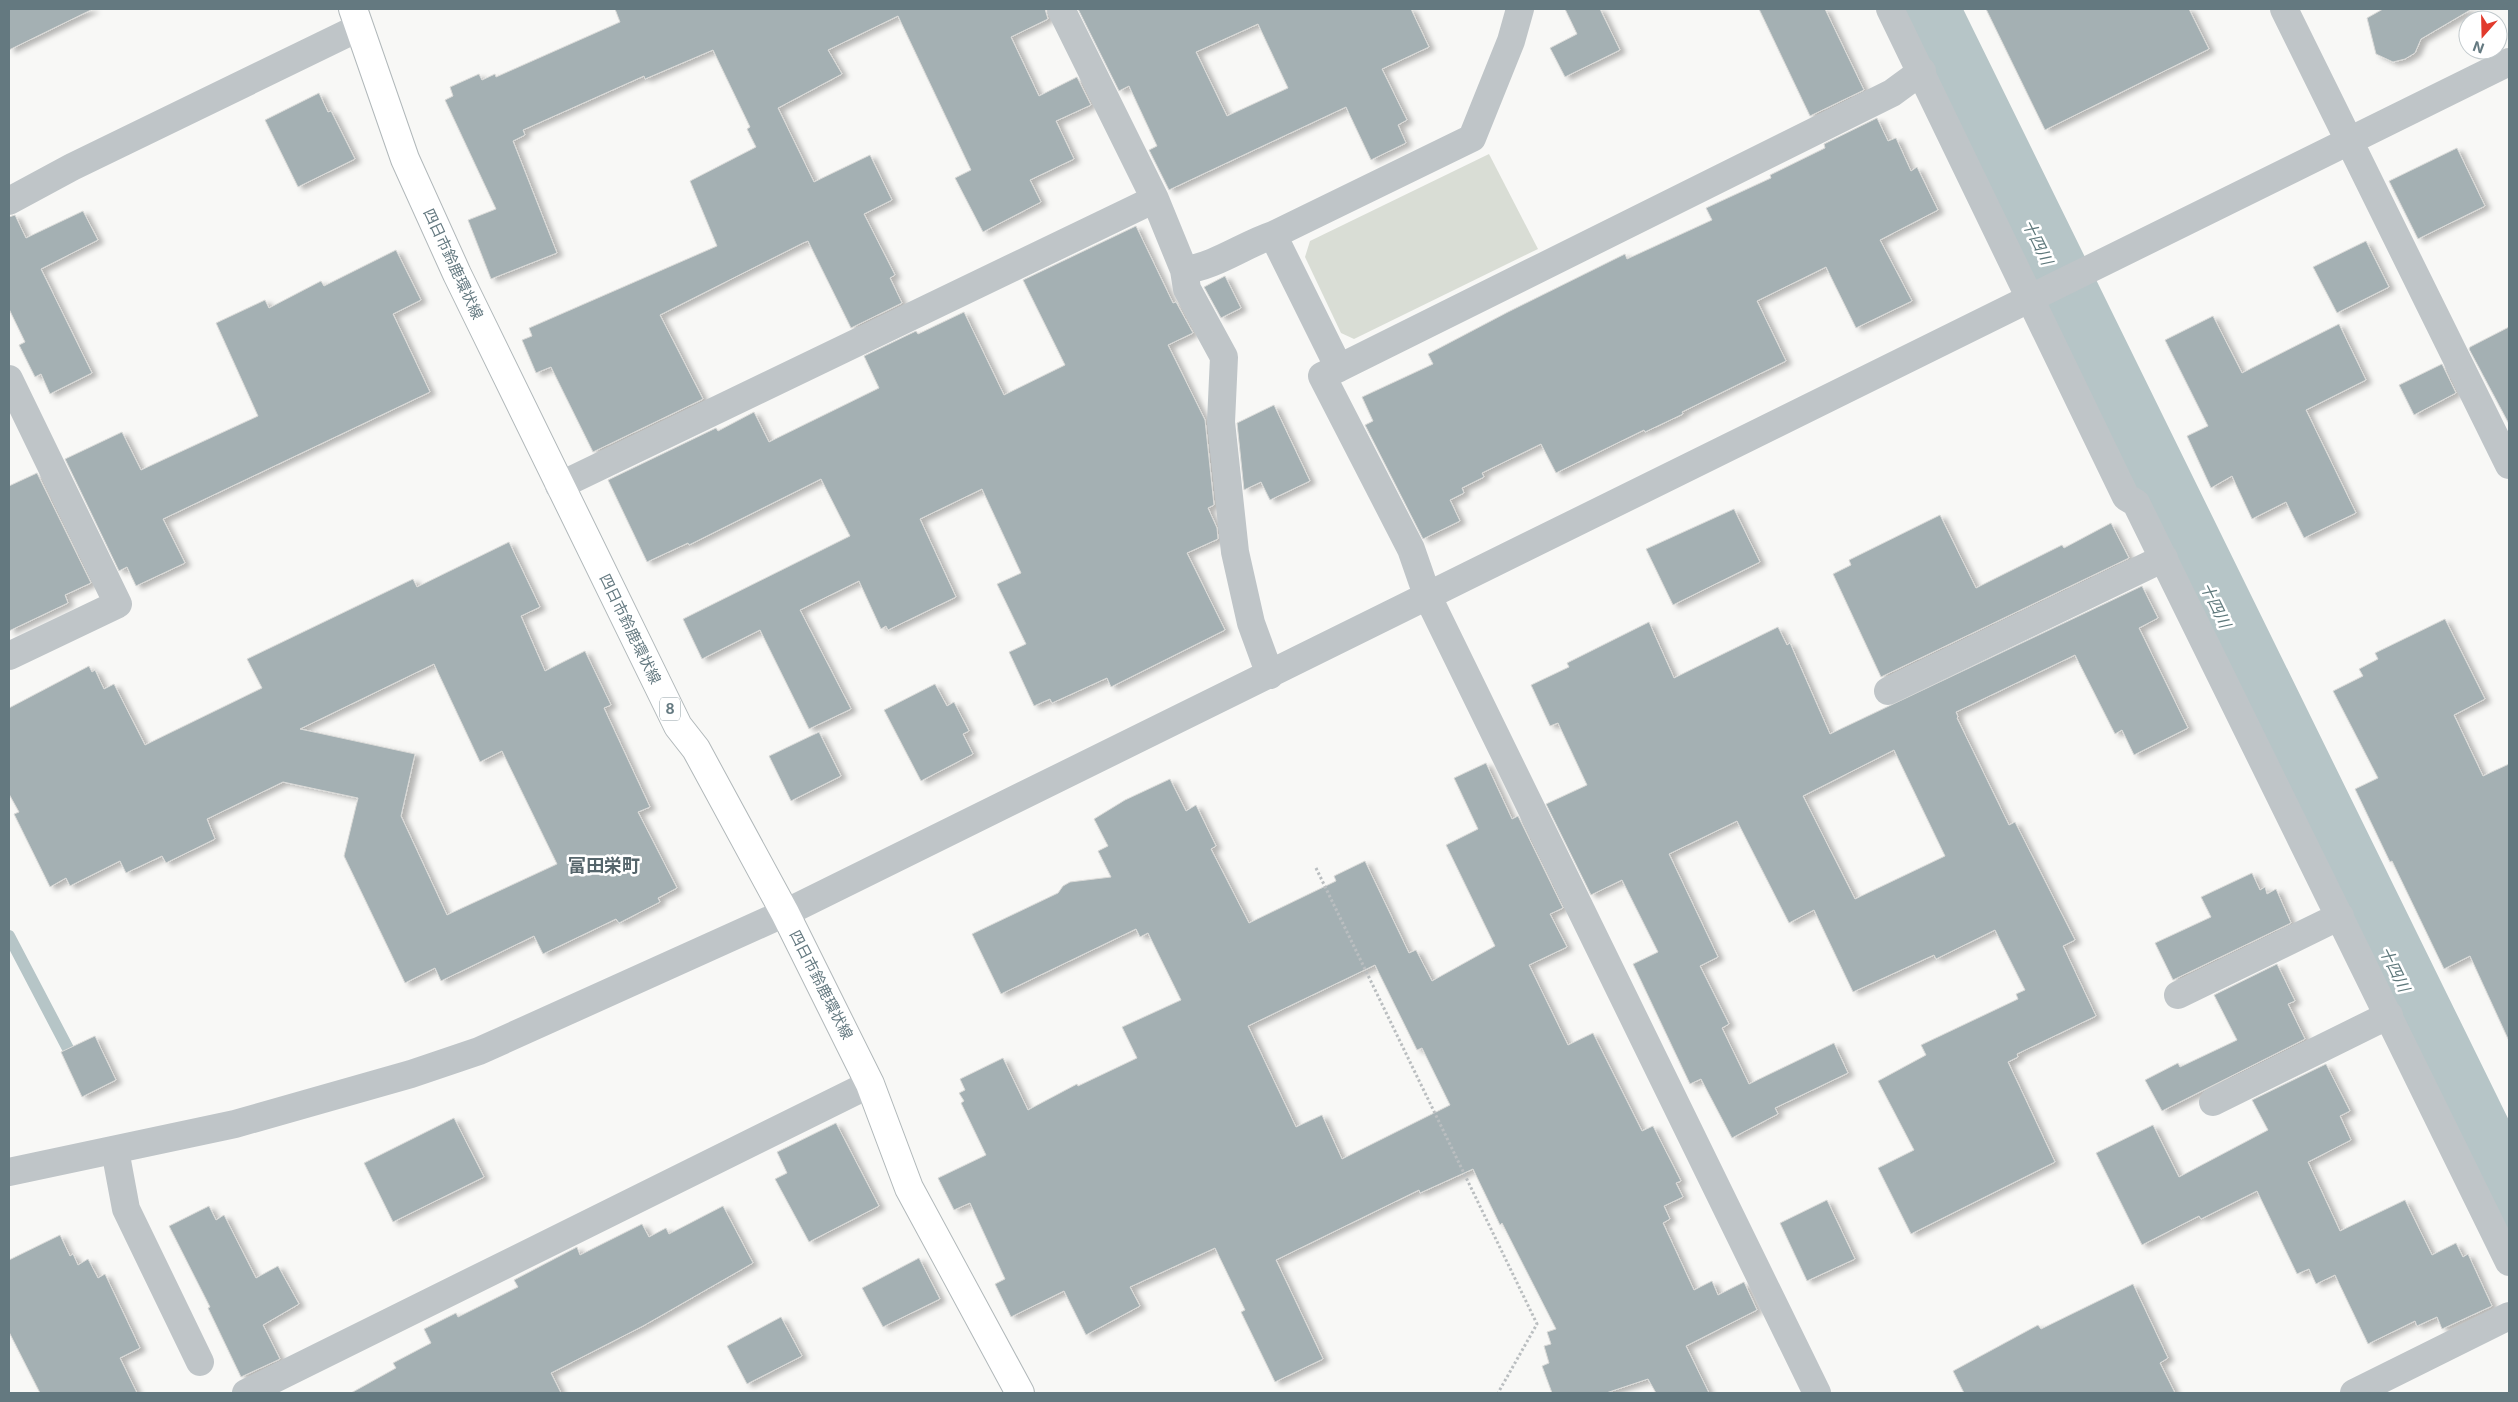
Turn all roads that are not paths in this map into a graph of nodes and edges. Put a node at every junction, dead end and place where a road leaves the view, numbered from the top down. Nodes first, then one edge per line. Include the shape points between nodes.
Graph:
1 (1061, 9) edge
2 (1520, 9) edge
3 (1890, 9) edge
4 (2284, 9) edge
5 (356, 19) edge
6 (2509, 62) edge
7 (1922, 71) junction
8 (2350, 139) junction
9 (1155, 199) junction
10 (9, 201) edge
11 (1273, 234) junction
12 (1184, 270) junction
13 (2035, 295) junction
14 (1339, 368) junction
15 (9, 379) edge
16 (2509, 465) edge
17 (559, 486) junction
18 (2164, 558) junction
19 (1427, 595) junction
20 (9, 656) edge
21 (1270, 675) junction
22 (1888, 691) dead end
23 (785, 913) junction
24 (2340, 916) junction
25 (2178, 995) dead end
26 (2389, 1015) junction
27 (870, 1084) junction
28 (2213, 1102) dead end
29 (115, 1150) junction
30 (9, 1172) edge
31 (2509, 1262) edge
32 (2509, 1316) edge
33 (200, 1362) dead end
34 (246, 1393) edge
35 (1020, 1393) edge
36 (1817, 1393) edge
37 (2354, 1393) edge

1 - 9 street
2 - 11 street via 1511,41 1472,138
3 - 7 street
4 - 8 street
5 - 10 street
5 - 17 main road, 四日市鈴鹿環状線 / 8 via 405,159
6 - 8 street
7 - 13 street
7 - 14 street via 1892,93
8 - 13 street
8 - 16 street
9 - 12 street
9 - 17 street
11 - 12 street via 1200,268
11 - 14 street
12 - 21 street via 1187,289 1224,357 1221,422 1235,552 1251,623
13 - 18 street via 2126,497 2136,503
13 - 19 street
14 - 19 street via 1322,376 1410,550
15 - 20 street via 118,604
17 - 23 main road, 四日市鈴鹿環状線 / 8 via 678,726 696,749
18 - 22 street
18 - 24 street
19 - 21 street
19 - 36 street
21 - 23 street
23 - 27 main road, 四日市鈴鹿環状線 / 8
23 - 29 street via 479,1051 411,1074 235,1124
24 - 25 street
24 - 26 street
26 - 28 street
26 - 31 street
27 - 34 street
27 - 35 main road, 四日市鈴鹿環状線 / 8 via 909,1188
29 - 30 street
29 - 33 street via 126,1209
32 - 37 street

